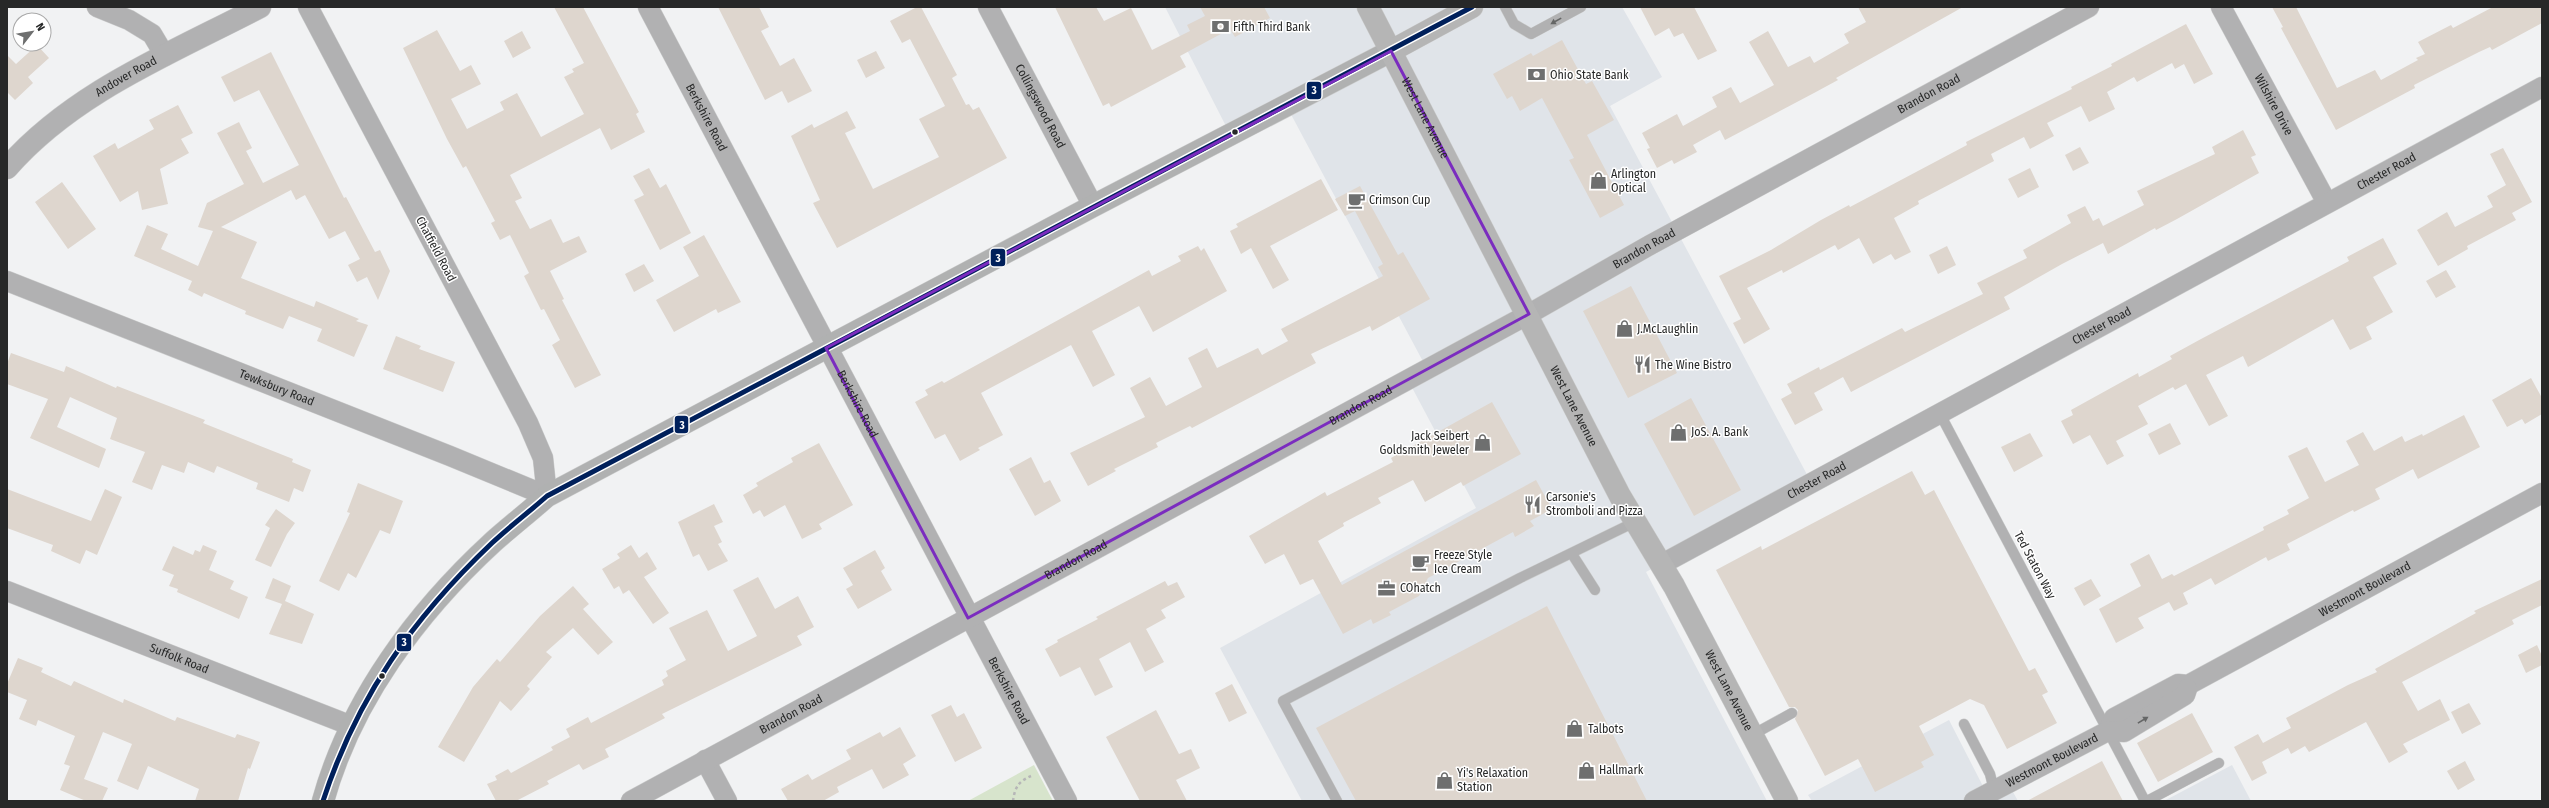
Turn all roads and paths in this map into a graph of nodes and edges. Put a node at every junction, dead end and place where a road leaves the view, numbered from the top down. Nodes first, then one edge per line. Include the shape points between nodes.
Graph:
1 (97, 7) edge
2 (260, 7) edge
3 (308, 7) edge
4 (648, 7) edge
5 (988, 7) edge
6 (1368, 7) edge
7 (1472, 7) edge
8 (1505, 7) edge
9 (1581, 7) edge
10 (2089, 7) edge
11 (2221, 7) edge
12 (1391, 51) junction
13 (165, 56) junction
14 (2542, 87) edge
15 (7, 168) edge
16 (2327, 203) junction
17 (1093, 206) junction
18 (7, 281) edge
19 (1529, 314) junction
20 (826, 348) junction
21 (1939, 412) junction
22 (2542, 493) edge
23 (546, 496) junction
24 (1637, 521) junction
25 (1572, 554) junction
26 (1662, 564) junction
27 (1595, 590) dead end
28 (7, 591) edge
29 (968, 618) junction
30 (1792, 713) dead end
31 (1964, 724) dead end
32 (352, 726) junction
33 (2108, 731) junction
34 (1752, 735) junction
35 (705, 760) junction
36 (2219, 763) dead end
37 (1032, 776) dead end
38 (1994, 790) junction
39 (323, 801) edge
40 (631, 801) edge
41 (726, 801) edge
42 (1014, 801) edge
43 (1067, 801) edge
44 (1337, 801) edge
45 (1787, 801) edge
46 (1974, 801) edge
47 (2146, 801) edge

1 - 13 street via 129,20 152,34
2 - 13 street, Andover Road
3 - 23 street, Chatfield Road via 528,423 543,458
4 - 20 street, Berkshire Road
5 - 17 street, Collingswood Road
6 - 12 main road, West Lane Avenue
7 - 12 main road
9 -> 8 lane via 1531,34 1514,24
10 - 19 street, Brandon Road via 1650,245
11 - 16 street, Wilshire Drive
12 - 17 main road
12 - 19 main road, West Lane Avenue
13 - 15 street, Andover Road via 79,104 38,135
14 - 16 street, Chester Road
16 - 21 street, Chester Road
17 - 20 main road
18 - 23 street, Tewksbury Road
19 - 24 main road, West Lane Avenue via 1620,496
19 - 29 street, Brandon Road
20 - 23 main road
20 - 29 street, Berkshire Road
21 - 26 street, Chester Road
21 - 33 lane, Ted Staton Way
22 - 33 street, Westmont Boulevard via 2188,685 2178,684 2114,718
23 - 32 main road via 493,542 438,598 389,660
24 - 25 lane
24 - 26 main road, West Lane Avenue
25 - 27 lane
25 - 44 lane via 1520,578 1283,700
26 - 34 main road, West Lane Avenue
28 - 32 street, Suffolk Road
29 - 35 street, Brandon Road
29 - 43 street, Berkshire Road
30 - 34 lane
31 - 38 lane via 1990,774
32 - 39 main road
33 - 38 street, Westmont Boulevard
33 - 47 lane, Ted Staton Way
34 - 45 main road, West Lane Avenue
35 - 40 street, Brandon Road
35 - 41 street
36 - 47 lane
37 - 42 path via 1020,781 1015,790
38 - 46 street, Westmont Boulevard

